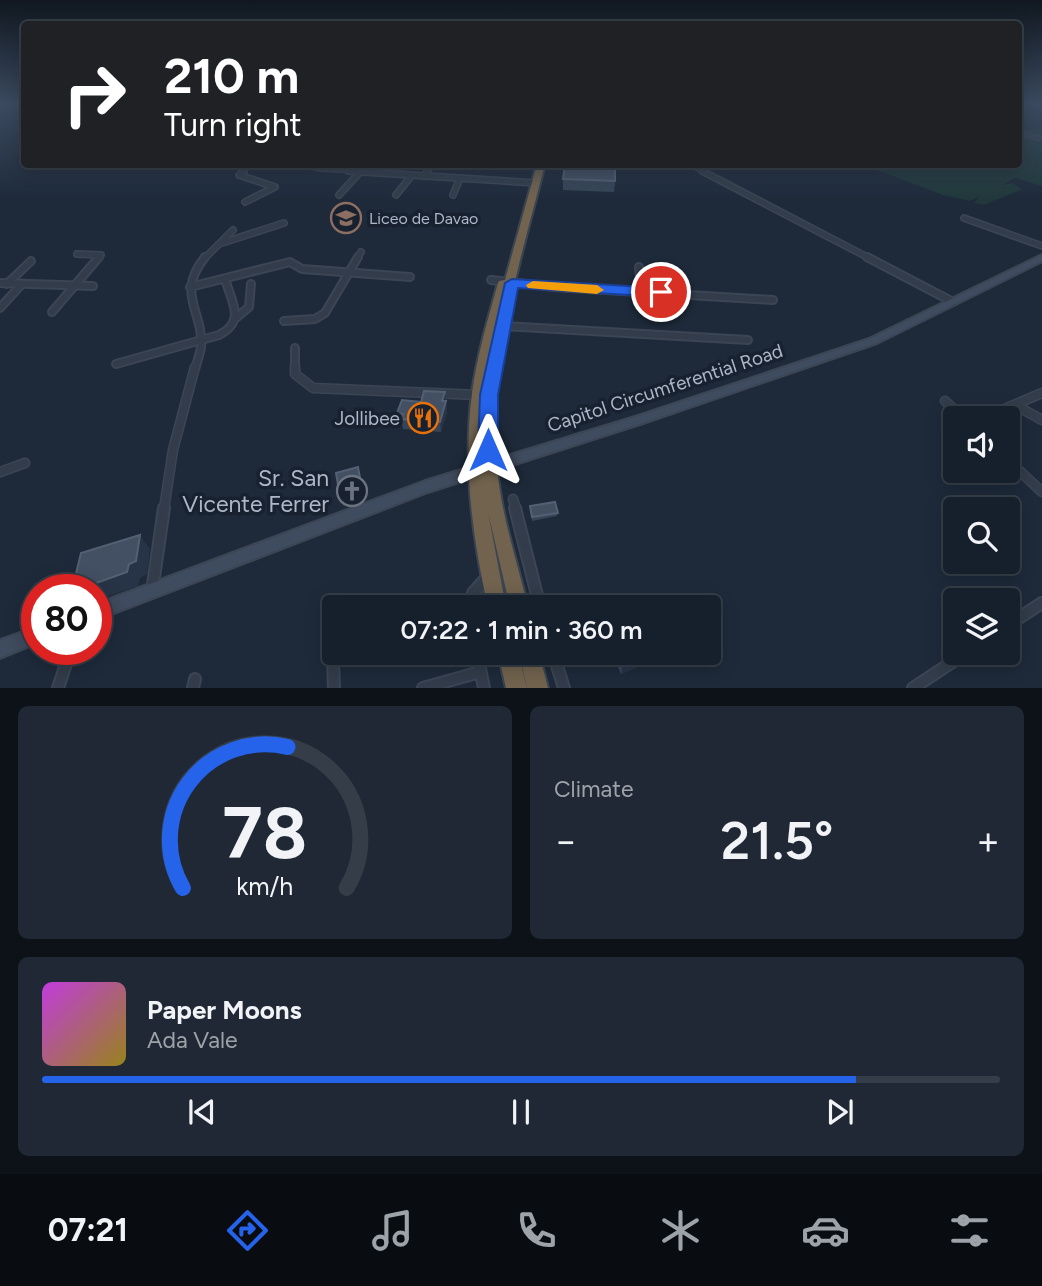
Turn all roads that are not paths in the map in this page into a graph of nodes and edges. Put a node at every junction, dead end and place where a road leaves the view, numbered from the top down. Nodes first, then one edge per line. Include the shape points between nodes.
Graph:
1 (247, 168) edge
2 (323, 168) edge
3 (429, 168) edge
4 (535, 168) edge
5 (539, 168) edge
6 (697, 168) edge
7 (336, 170) joint
8 (361, 172) junction
9 (412, 175) junction
10 (424, 176) junction
11 (460, 178) junction
12 (533, 183) junction
13 (340, 195) dead end
14 (396, 195) dead end
15 (453, 195) dead end
16 (245, 202) dead end
17 (964, 218) dead end
18 (284, 223) dead end
19 (233, 230) dead end
20 (215, 245) junction
21 (1042, 246) edge
22 (361, 251) dead end
23 (77, 254) dead end
24 (1042, 258) edge
25 (31, 261) dead end
26 (639, 267) dead end
27 (347, 274) junction
28 (410, 277) dead end
29 (225, 279) junction
30 (491, 280) dead end
31 (508, 283) junction
32 (4, 284) edge
33 (251, 284) dead end
34 (21, 285) junction
35 (75, 286) junction
36 (93, 286) dead end
37 (190, 287) junction
38 (641, 291) junction
39 (773, 300) dead end
40 (953, 302) junction
41 (0, 307) edge
42 (51, 312) dead end
43 (236, 318) junction
44 (284, 321) dead end
45 (502, 326) junction
46 (200, 340) junction
47 (748, 340) dead end
48 (295, 348) dead end
49 (116, 364) dead end
50 (1042, 394) edge
51 (478, 395) junction
52 (945, 401) dead end
53 (951, 406) edge
54 (1017, 406) edge
55 (1020, 408) edge
56 (1042, 420) edge
57 (25, 463) dead end
58 (483, 470) junction
59 (1020, 471) edge
60 (0, 472) edge
61 (1042, 492) edge
62 (513, 499) dead end
63 (489, 575) junction
64 (152, 592) junction
65 (473, 595) edge
66 (494, 595) edge
67 (516, 595) edge
68 (537, 595) edge
69 (1042, 603) edge
70 (112, 606) edge
71 (1020, 617) edge
72 (21, 641) edge
73 (0, 649) edge
74 (66, 665) edge
75 (333, 665) edge
76 (479, 665) edge
77 (511, 665) edge
78 (532, 665) edge
79 (557, 665) edge
80 (948, 665) edge
81 (480, 672) junction
82 (58, 688) edge
83 (334, 688) edge
84 (423, 688) edge
85 (484, 688) edge
86 (517, 688) edge
87 (538, 688) edge
88 (564, 688) edge
89 (913, 688) edge

1 - 16 street via 239,176 275,187
2 - 7 street
3 - 10 street
4 - 12 highway
5 - 12 highway
6 - 40 street
7 - 8 street
8 - 9 street
8 - 13 street
9 - 10 street
9 - 14 street
10 - 11 street
11 - 12 street
11 - 15 street
12 - 31 highway
17 - 21 street
18 - 20 street
19 - 20 street
20 - 37 street via 194,271
22 - 27 street
23 - 35 street via 101,255
24 - 40 main road, Capitol Circumferential Road
25 - 32 street
26 - 38 street
27 - 28 street
27 - 29 street via 302,269 290,262
27 - 44 street via 320,317
29 - 37 street
29 - 43 street
30 - 31 street
31 - 38 street
31 - 45 highway
31 - 51 highway
32 - 34 street
33 - 43 street via 250,307
34 - 35 street
34 - 41 street
35 - 36 street
35 - 42 street
37 - 46 street
38 - 39 street
40 - 58 main road, Capitol Circumferential Road via 862,345
43 - 46 street via 232,328
45 - 47 street
45 - 58 highway via 489,395
46 - 49 street
46 - 64 street via 199,361 173,450
48 - 51 street via 295,374 313,388
50 - 54 street
51 - 58 highway
52 - 53 street
55 - 56 street
57 - 60 street
58 - 63 highway
58 - 64 main road, Capitol Circumferential Road via 425,487
58 - 67 highway
59 - 61 street
62 - 68 street
63 - 65 street
63 - 66 highway
64 - 70 main road, Capitol Circumferential Road
69 - 71 street
72 - 73 main road
74 - 82 street
75 - 83 street
76 - 81 street
77 - 86 highway
78 - 87 highway
79 - 88 street
80 - 89 street
81 - 84 street
81 - 85 street

